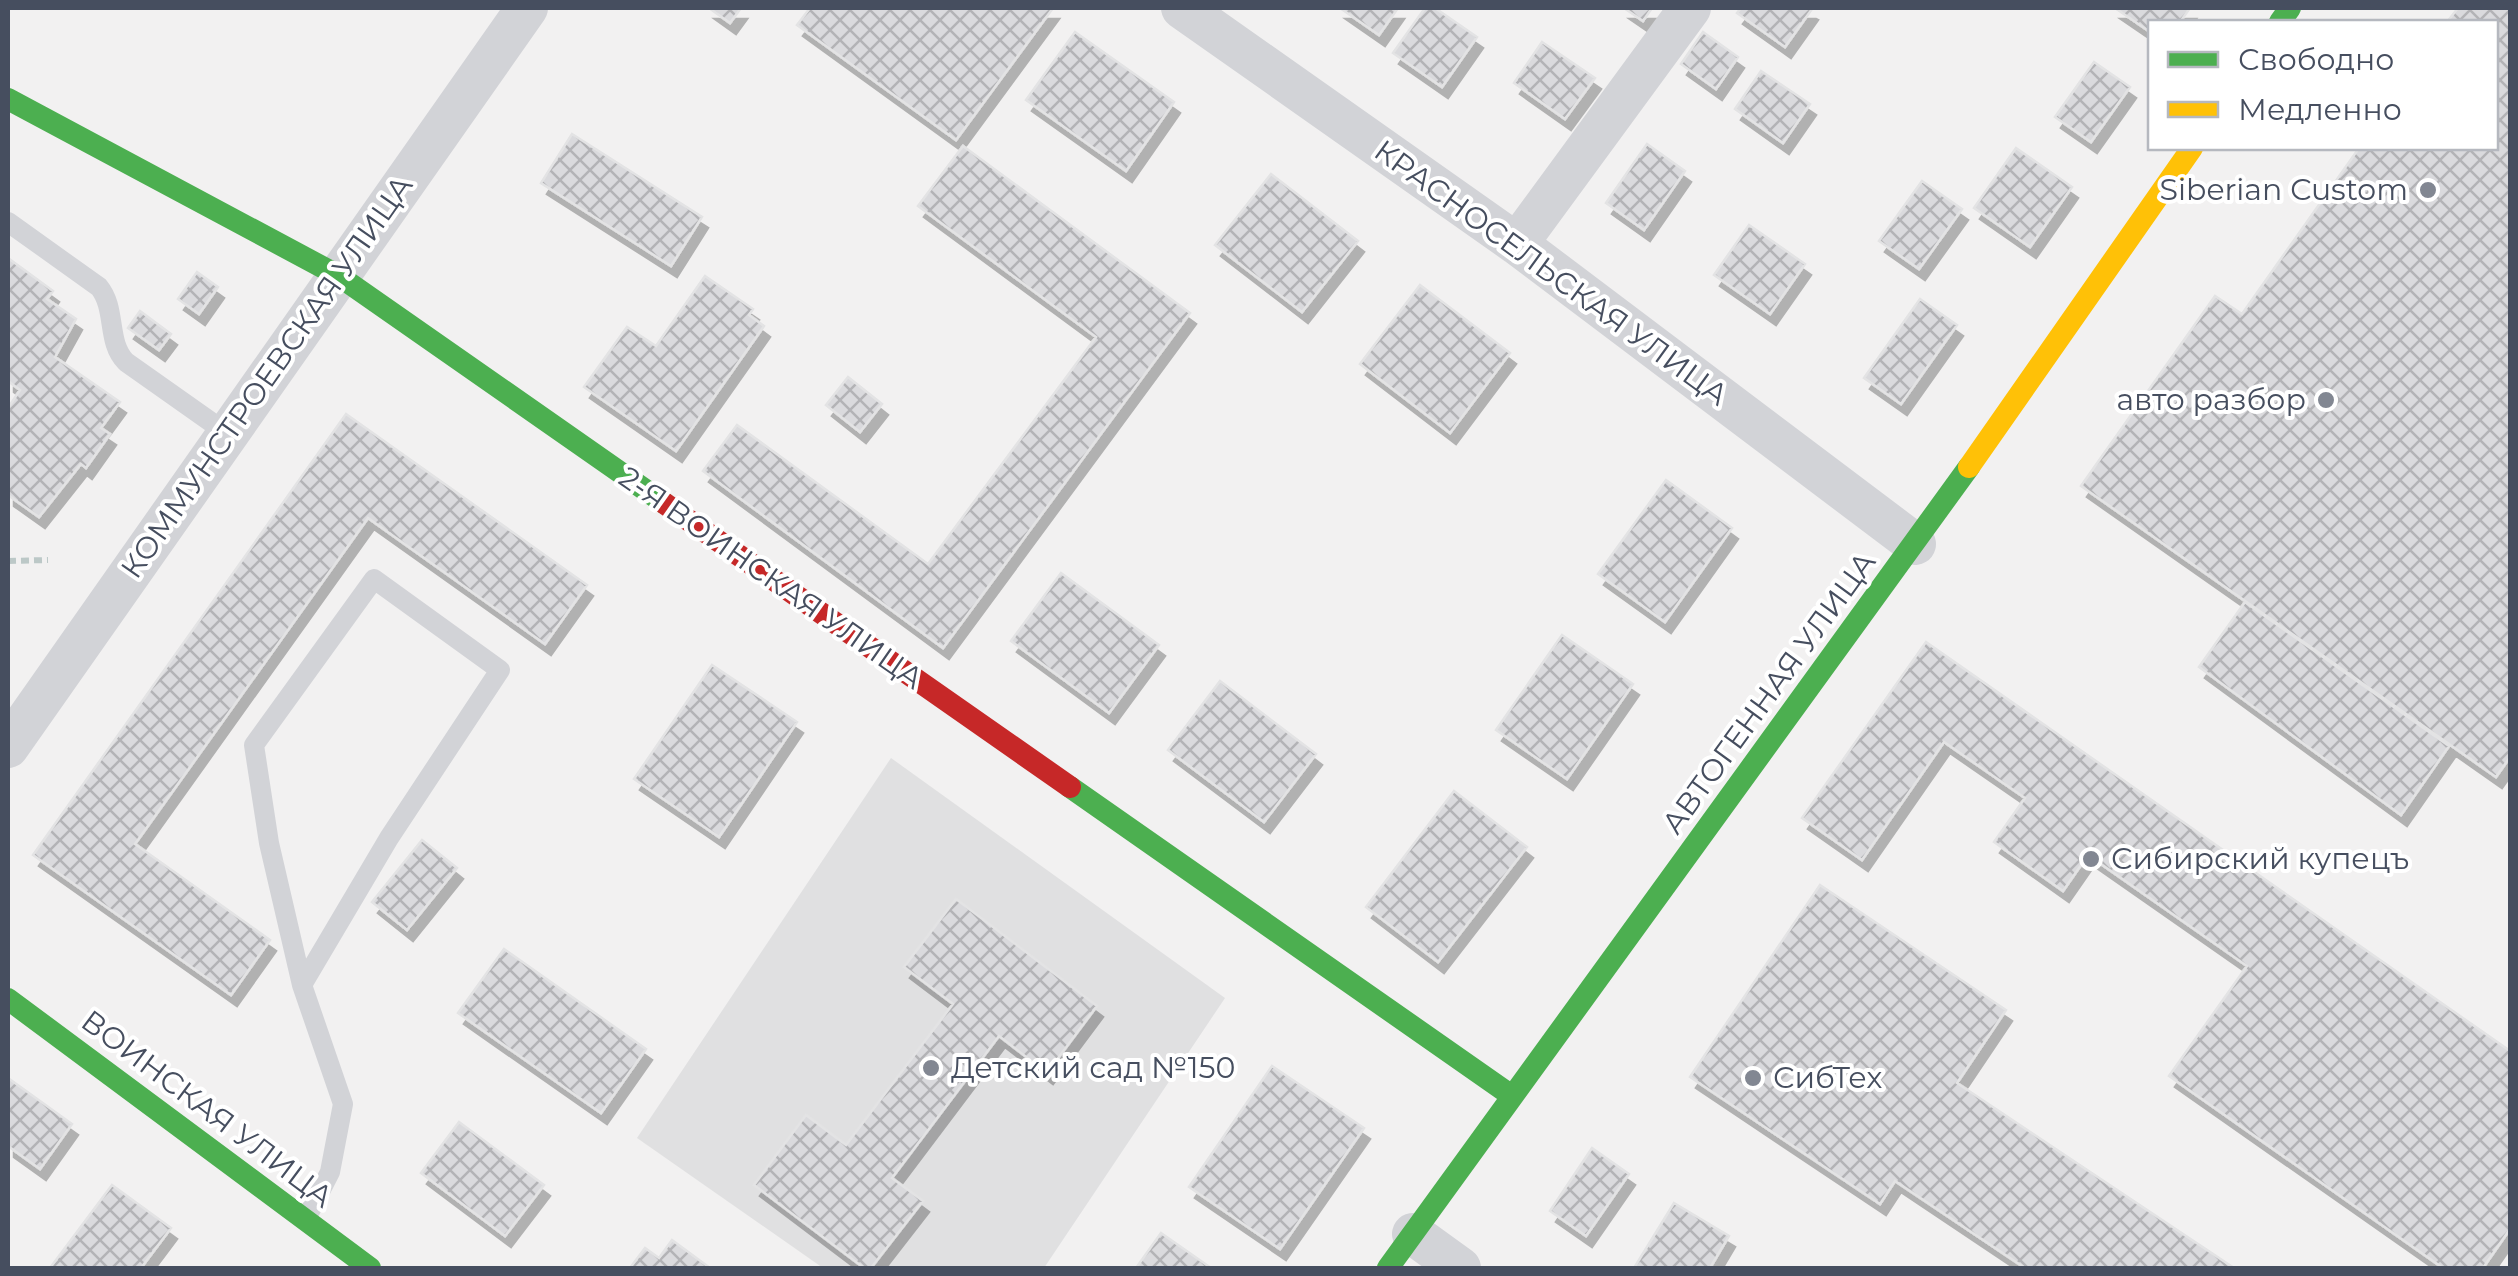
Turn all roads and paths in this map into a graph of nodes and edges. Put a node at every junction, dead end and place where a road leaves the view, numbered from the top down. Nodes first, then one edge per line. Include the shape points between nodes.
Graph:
1 (527, 8) edge
2 (1182, 8) edge
3 (1690, 8) edge
4 (8, 99) edge
5 (2191, 150) edge
6 (8, 222) edge
7 (1516, 244) junction
8 (338, 276) junction
9 (228, 434) junction
10 (1915, 544) junction
11 (48, 560) dead end
12 (8, 561) edge
13 (8, 747) edge
14 (302, 985) junction
15 (8, 998) edge
16 (1512, 1096) junction
17 (306, 1220) junction
18 (1413, 1234) junction
19 (370, 1268) edge
20 (1388, 1268) edge
21 (1460, 1268) edge

1 - 8 street, КОММУНСТРОЕВСКАЯ УЛИЦА
2 - 7 street, КРАСНОСЕЛЬСКАЯ УЛИЦА
3 - 7 street
4 - 8 street, 2-Я ВОИНСКАЯ УЛИЦА
5 - 10 street, АВТОГЕННАЯ УЛИЦА
6 - 9 lane via 100,287 126,362
7 - 10 street, КРАСНОСЕЛЬСКАЯ УЛИЦА
8 - 9 street, КОММУНСТРОЕВСКАЯ УЛИЦА
8 - 16 street, 2-Я ВОИНСКАЯ УЛИЦА
9 - 13 street, КОММУНСТРОЕВСКАЯ УЛИЦА
10 - 16 street, АВТОГЕННАЯ УЛИЦА
11 - 12 path
14 - 14 lane via 254,746 374,580 500,670
14 - 17 lane via 343,1104 330,1172
15 - 17 street, ВОИНСКАЯ УЛИЦА
16 - 18 street, АВТОГЕННАЯ УЛИЦА
17 - 19 street, ВОИНСКАЯ УЛИЦА
18 - 20 street, АВТОГЕННАЯ УЛИЦА
18 - 21 street

